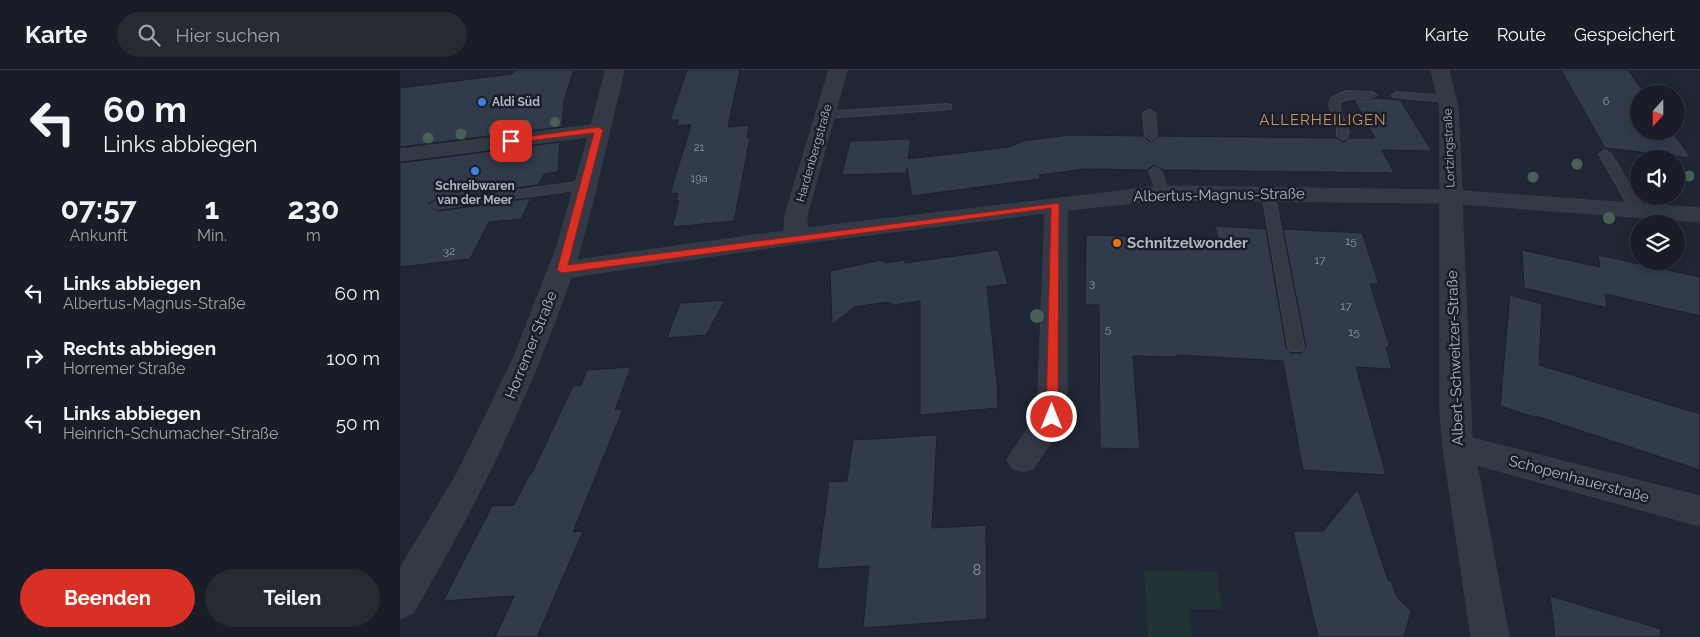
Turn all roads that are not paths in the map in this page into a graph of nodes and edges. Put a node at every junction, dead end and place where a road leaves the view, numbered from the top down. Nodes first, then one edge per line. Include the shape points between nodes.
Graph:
1 (614, 70) edge
2 (838, 70) edge
3 (1440, 70) edge
4 (1372, 95) dead end
5 (1397, 95) dead end
6 (1447, 99) junction
7 (947, 107) dead end
8 (1149, 113) dead end
9 (826, 115) junction
10 (598, 130) junction
11 (1151, 136) dead end
12 (1343, 136) dead end
13 (1605, 154) dead end
14 (400, 155) edge
15 (1155, 171) dead end
16 (585, 185) junction
17 (1163, 193) junction
18 (1268, 193) junction
19 (1451, 197) junction
20 (437, 204) dead end
21 (1056, 205) junction
22 (1638, 210) junction
23 (1700, 215) edge
24 (795, 237) junction
25 (562, 270) junction
26 (1296, 347) dead end
27 (1458, 447) junction
28 (1023, 459) dead end
29 (1700, 511) edge
30 (400, 601) edge
31 (1490, 637) edge

1 - 10 street, Horremer Straße
2 - 9 street, Hardenbergstraße
3 - 6 street, Lortzingstraße
4 - 12 lane via 1346,94 1335,100
5 - 6 lane
6 - 19 street, Lortzingstraße
7 - 9 lane
8 - 11 lane
9 - 24 street, Hardenbergstraße via 796,215
10 - 14 street
10 - 16 street, Horremer Straße
13 - 22 lane
15 - 17 lane
16 - 20 lane
16 - 25 street, Horremer Straße
17 - 18 street, Albertus-Magnus-Straße
17 - 21 street, Albertus-Magnus-Straße
18 - 19 street, Albertus-Magnus-Straße
18 - 26 lane
19 - 22 street, Albertus-Magnus-Straße
19 - 27 street, Albert-Schweitzer-Straße
21 - 24 street, Albertus-Magnus-Straße
21 - 28 street via 1052,417
22 - 23 street, Albertus-Magnus-Straße
24 - 25 street, Albertus-Magnus-Straße
25 - 30 street, Horremer Straße via 526,364 484,452
27 - 29 street, Schopenhauerstraße
27 - 31 street, Albert-Schweitzer-Straße

